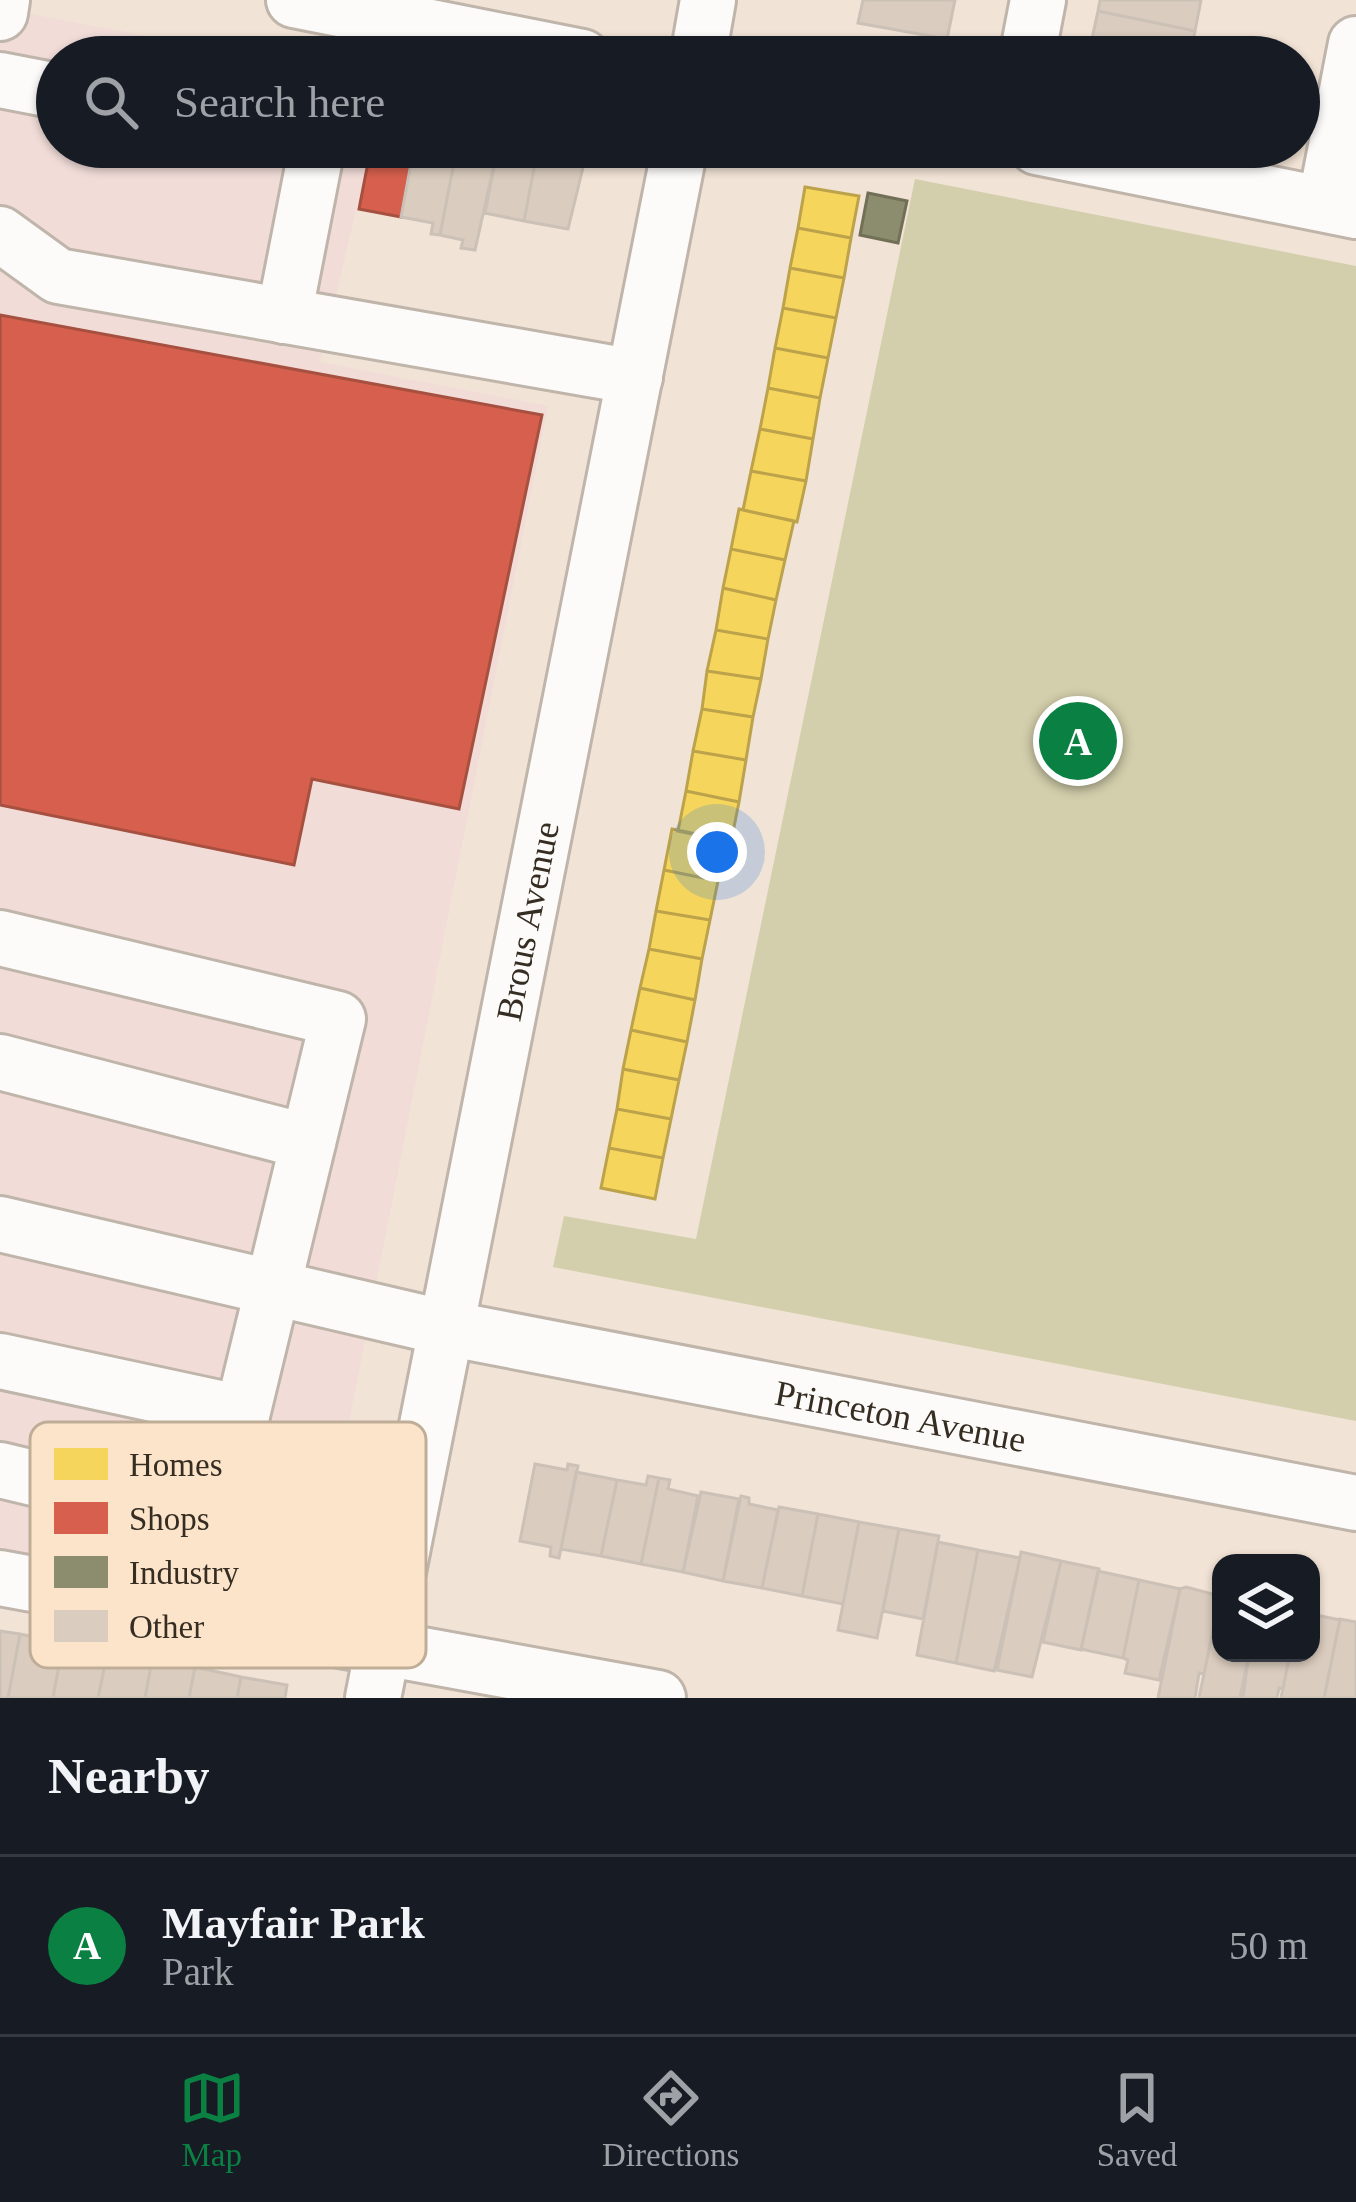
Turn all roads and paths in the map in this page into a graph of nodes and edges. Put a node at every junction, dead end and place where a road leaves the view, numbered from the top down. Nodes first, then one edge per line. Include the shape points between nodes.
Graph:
1 (2, 0) edge
2 (294, 0) edge
3 (708, 0) edge
4 (1038, 0) edge
5 (397, 10) edge
6 (0, 13) edge
7 (499, 36) edge
8 (702, 36) edge
9 (1031, 36) edge
10 (1356, 44) edge
11 (0, 80) edge
12 (36, 87) edge
13 (313, 168) edge
14 (676, 168) edge
15 (1141, 168) edge
16 (1340, 208) edge
17 (0, 234) edge
18 (284, 316) junction
19 (634, 377) junction
20 (0, 938) edge
21 (0, 1062) edge
22 (308, 1142) junction
23 (0, 1224) edge
24 (273, 1287) junction
25 (446, 1328) junction
26 (0, 1361) edge
27 (242, 1413) junction
28 (240, 1422) edge
29 (426, 1429) edge
30 (0, 1470) edge
31 (30, 1477) edge
32 (1356, 1503) edge
33 (0, 1578) edge
34 (30, 1583) edge
35 (426, 1654) edge
36 (379, 1668) edge
37 (373, 1698) edge
38 (658, 1698) edge

1 - 6 street
2 - 5 street
3 - 8 street
4 - 9 street
5 - 7 street
10 - 16 street
11 - 12 street
13 - 18 street
14 - 19 street, Brous Avenue
15 - 16 street
17 - 18 street via 58,276
18 - 19 street
19 - 25 street, Brous Avenue
20 - 22 street via 338,1019
21 - 22 street
22 - 24 street
23 - 24 street, Princeton Avenue
24 - 25 street, Princeton Avenue
24 - 27 street
25 - 29 street, Brous Avenue
25 - 32 street, Princeton Avenue
26 - 27 street
27 - 28 street
30 - 31 street
33 - 34 street
35 - 38 street
36 - 37 street, Brous Avenue

